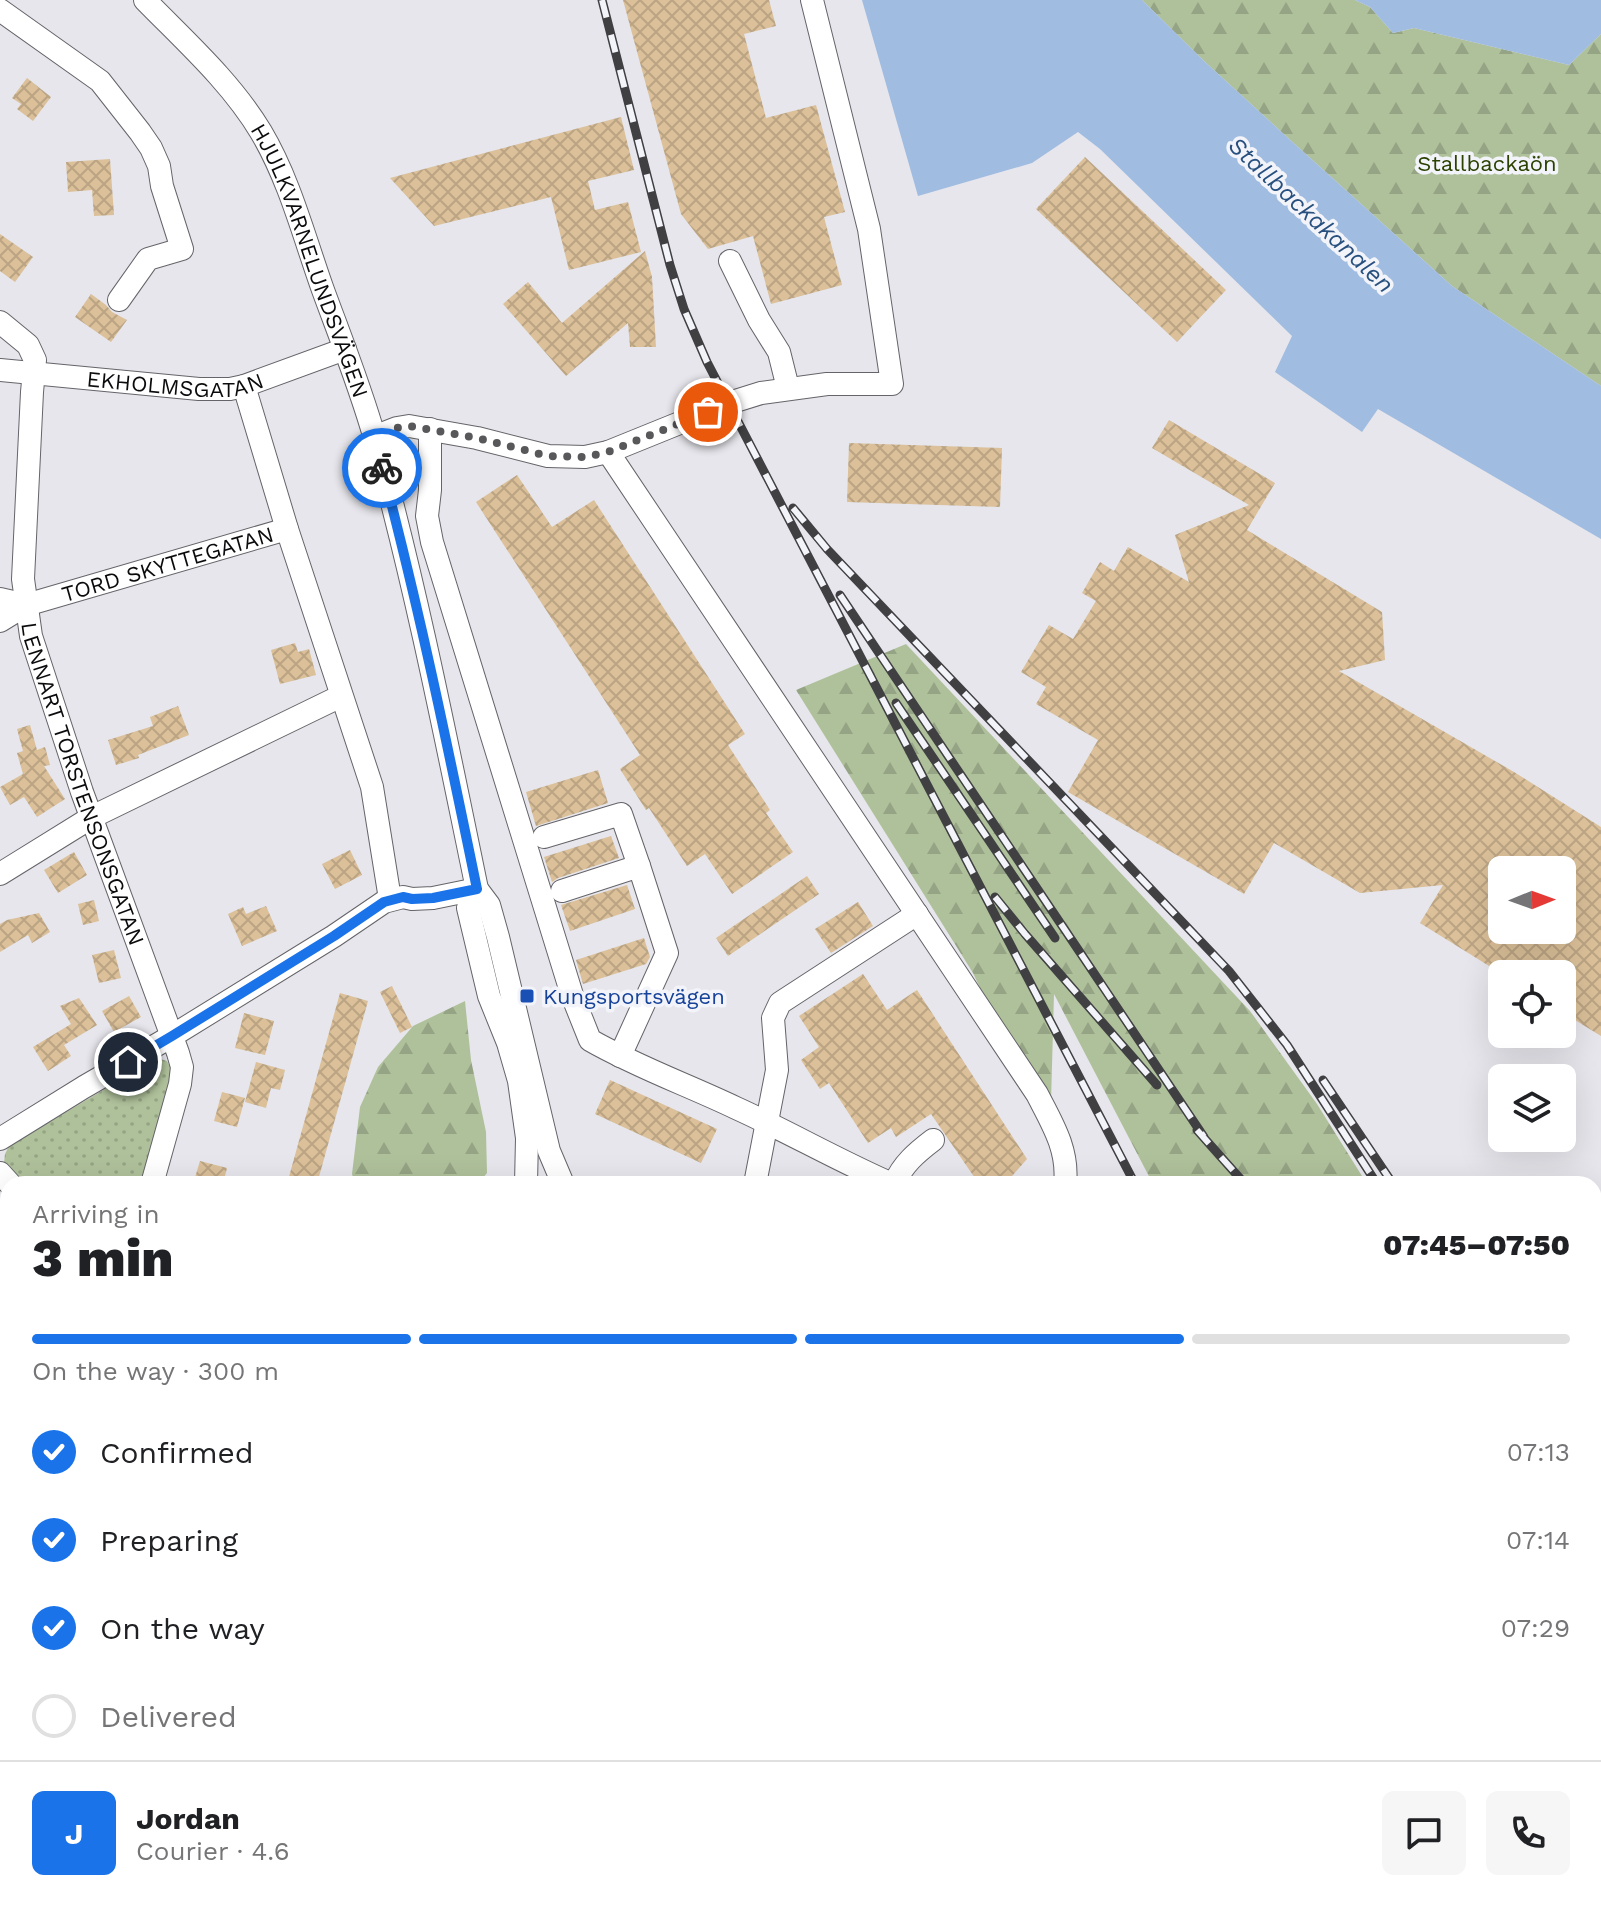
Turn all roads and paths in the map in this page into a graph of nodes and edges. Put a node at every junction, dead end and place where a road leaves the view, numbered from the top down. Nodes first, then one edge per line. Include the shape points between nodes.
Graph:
1 (145, 0) edge
2 (812, 0) edge
3 (0, 10) edge
4 (730, 261) dead end
5 (119, 300) dead end
6 (0, 322) edge
7 (345, 349) junction
8 (0, 370) edge
9 (34, 373) junction
10 (244, 386) junction
11 (788, 388) junction
12 (430, 429) junction
13 (374, 437) junction
14 (608, 452) junction
15 (287, 529) junction
16 (0, 599) edge
17 (26, 605) junction
18 (0, 621) edge
19 (341, 696) junction
20 (92, 817) junction
21 (544, 837) dead end
22 (639, 866) junction
23 (0, 874) edge
24 (477, 889) junction
25 (562, 891) dead end
26 (390, 899) junction
27 (917, 914) junction
28 (172, 1036) junction
29 (620, 1056) junction
30 (767, 1123) junction
31 (0, 1139) edge
32 (933, 1140) dead end
33 (154, 1176) edge
34 (526, 1176) edge
35 (560, 1176) edge
36 (757, 1176) edge
37 (874, 1176) edge
38 (898, 1176) edge
39 (1066, 1176) edge

1 - 7 street, HJULKVARNELUNDSVÄGEN via 240,100 265,139 283,175
2 - 11 street via 869,229 892,384
3 - 5 street via 100,81 159,166 182,249 148,259
4 - 11 street via 779,352
6 - 9 street via 28,345
7 - 10 street, EKHOLMSGATAN
7 - 13 street, HJULKVARNELUNDSVÄGEN
8 - 9 street, EKHOLMSGATAN
9 - 10 street, EKHOLMSGATAN via 199,389
9 - 17 street, LENNART TORSTENSONSGATAN
10 - 15 street
11 - 14 street via 729,403
12 - 13 street via 409,426
12 - 14 street via 548,456
12 - 29 street via 427,516 475,688 585,1032
13 - 24 street, HJULKVARNELUNDSVÄGEN
14 - 27 street
15 - 17 street, TORD SKYTTEGATAN
15 - 19 street
16 - 17 street, TORD SKYTTEGATAN
17 - 18 street
17 - 20 street, LENNART TORSTENSONSGATAN via 31,636
19 - 20 street
19 - 26 street via 372,787
20 - 23 street
20 - 28 street, LENNART TORSTENSONSGATAN
21 - 22 street via 621,814
22 - 25 street
22 - 29 street via 667,953
24 - 26 street
24 - 34 street, HJULKVARNELUNDSVÄGEN via 468,908 489,996 519,1081
24 - 35 street, HJULKVARNELUNDSVÄGEN via 489,905
26 - 28 street
27 - 30 street via 780,1003 773,1018 777,1070
27 - 39 street via 1037,1094 1065,1156
28 - 31 street
28 - 33 street, LENNART TORSTENSONSGATAN via 182,1067 180,1084
29 - 30 street
30 - 36 street
30 - 37 street
32 - 38 street

